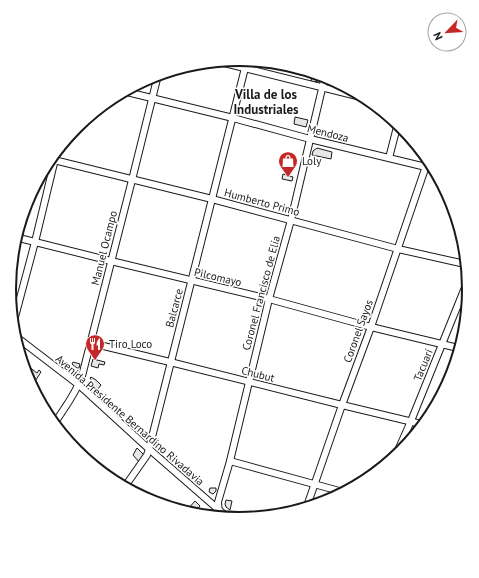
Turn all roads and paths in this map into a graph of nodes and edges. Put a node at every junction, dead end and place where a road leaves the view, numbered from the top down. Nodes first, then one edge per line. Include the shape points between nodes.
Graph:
1 (234, 66) edge
2 (246, 66) edge
3 (245, 69) junction
4 (156, 82) edge
5 (323, 82) edge
6 (322, 87) junction
7 (132, 93) edge
8 (348, 94) edge
9 (152, 98) junction
10 (233, 118) junction
11 (396, 129) edge
12 (310, 139) junction
13 (389, 158) junction
14 (57, 161) edge
15 (425, 165) edge
16 (52, 168) edge
17 (427, 168) edge
18 (132, 180) junction
19 (212, 199) junction
20 (291, 220) junction
21 (22, 239) edge
22 (35, 242) junction
23 (398, 249) junction
24 (111, 261) junction
25 (461, 263) edge
26 (192, 281) junction
27 (463, 292) edge
28 (269, 299) junction
29 (17, 308) edge
30 (371, 327) junction
31 (22, 342) edge
32 (91, 343) junction
33 (442, 344) junction
34 (455, 347) edge
35 (170, 362) junction
36 (249, 382) junction
37 (79, 385) junction
38 (342, 405) junction
39 (58, 418) edge
40 (411, 421) junction
41 (418, 423) edge
42 (401, 444) edge
43 (149, 449) junction
44 (230, 461) junction
45 (128, 483) edge
46 (315, 485) junction
47 (336, 490) edge
48 (309, 502) edge
49 (219, 512) edge

1 - 3 street
2 - 3 street, Balcarce
3 - 6 street
3 - 10 street, Balcarce
4 - 9 street, Manuel Ocampo
5 - 6 street, Coronel Francisco de Elía
6 - 8 street
6 - 12 street, Coronel Francisco de Elía
7 - 9 street, Mendoza
9 - 10 street, Mendoza
9 - 18 street, Manuel Ocampo
10 - 12 street, Mendoza
10 - 19 street, Balcarce
11 - 13 street
12 - 13 street, Mendoza
12 - 20 street, Coronel Francisco de Elía
13 - 15 street, Mendoza
14 - 18 street, Humberto Primo
16 - 22 street
17 - 23 street, Coronel Sayos
18 - 19 street, Humberto Primo
18 - 24 street, Manuel Ocampo
19 - 20 street, Humberto Primo
19 - 26 street, Balcarce
20 - 23 street, Humberto Primo
20 - 28 street, Coronel Francisco de Elía
21 - 22 street, Pilcomayo
22 - 24 street, Pilcomayo
22 - 29 street
23 - 25 street, Humberto Primo
23 - 30 street, Coronel Sayos
24 - 26 street, Pilcomayo
24 - 32 street, Manuel Ocampo
26 - 28 street, Pilcomayo
26 - 35 street, Balcarce
27 - 33 street, Tacuarí
28 - 30 street, Pilcomayo
28 - 36 street, Coronel Francisco de Elía
30 - 33 street, Pilcomayo
30 - 38 street, Coronel Sayos
31 - 37 street, Avenida Presidente Bernardino Rivadavia
32 - 35 street, Chubut
32 - 37 street, Manuel Ocampo
33 - 34 street, Pilcomayo
33 - 40 street, Tacuarí
35 - 36 street, Chubut
35 - 43 street, Balcarce
36 - 38 street, Chubut
36 - 44 street, Coronel Francisco de Elía
37 - 39 street, Manuel Ocampo
37 - 43 street, Avenida Presidente Bernardino Rivadavia
38 - 40 street, Chubut
38 - 46 street, Coronel Sayos
40 - 41 street, Chubut
40 - 42 street, Tacuarí
43 - 45 street, Balcarce
43 - 49 street, Avenida Presidente Bernardino Rivadavia
44 - 46 street
44 - 49 street, Coronel Francisco de Elía via 218,502
46 - 47 street
46 - 48 street, Coronel Sayos

